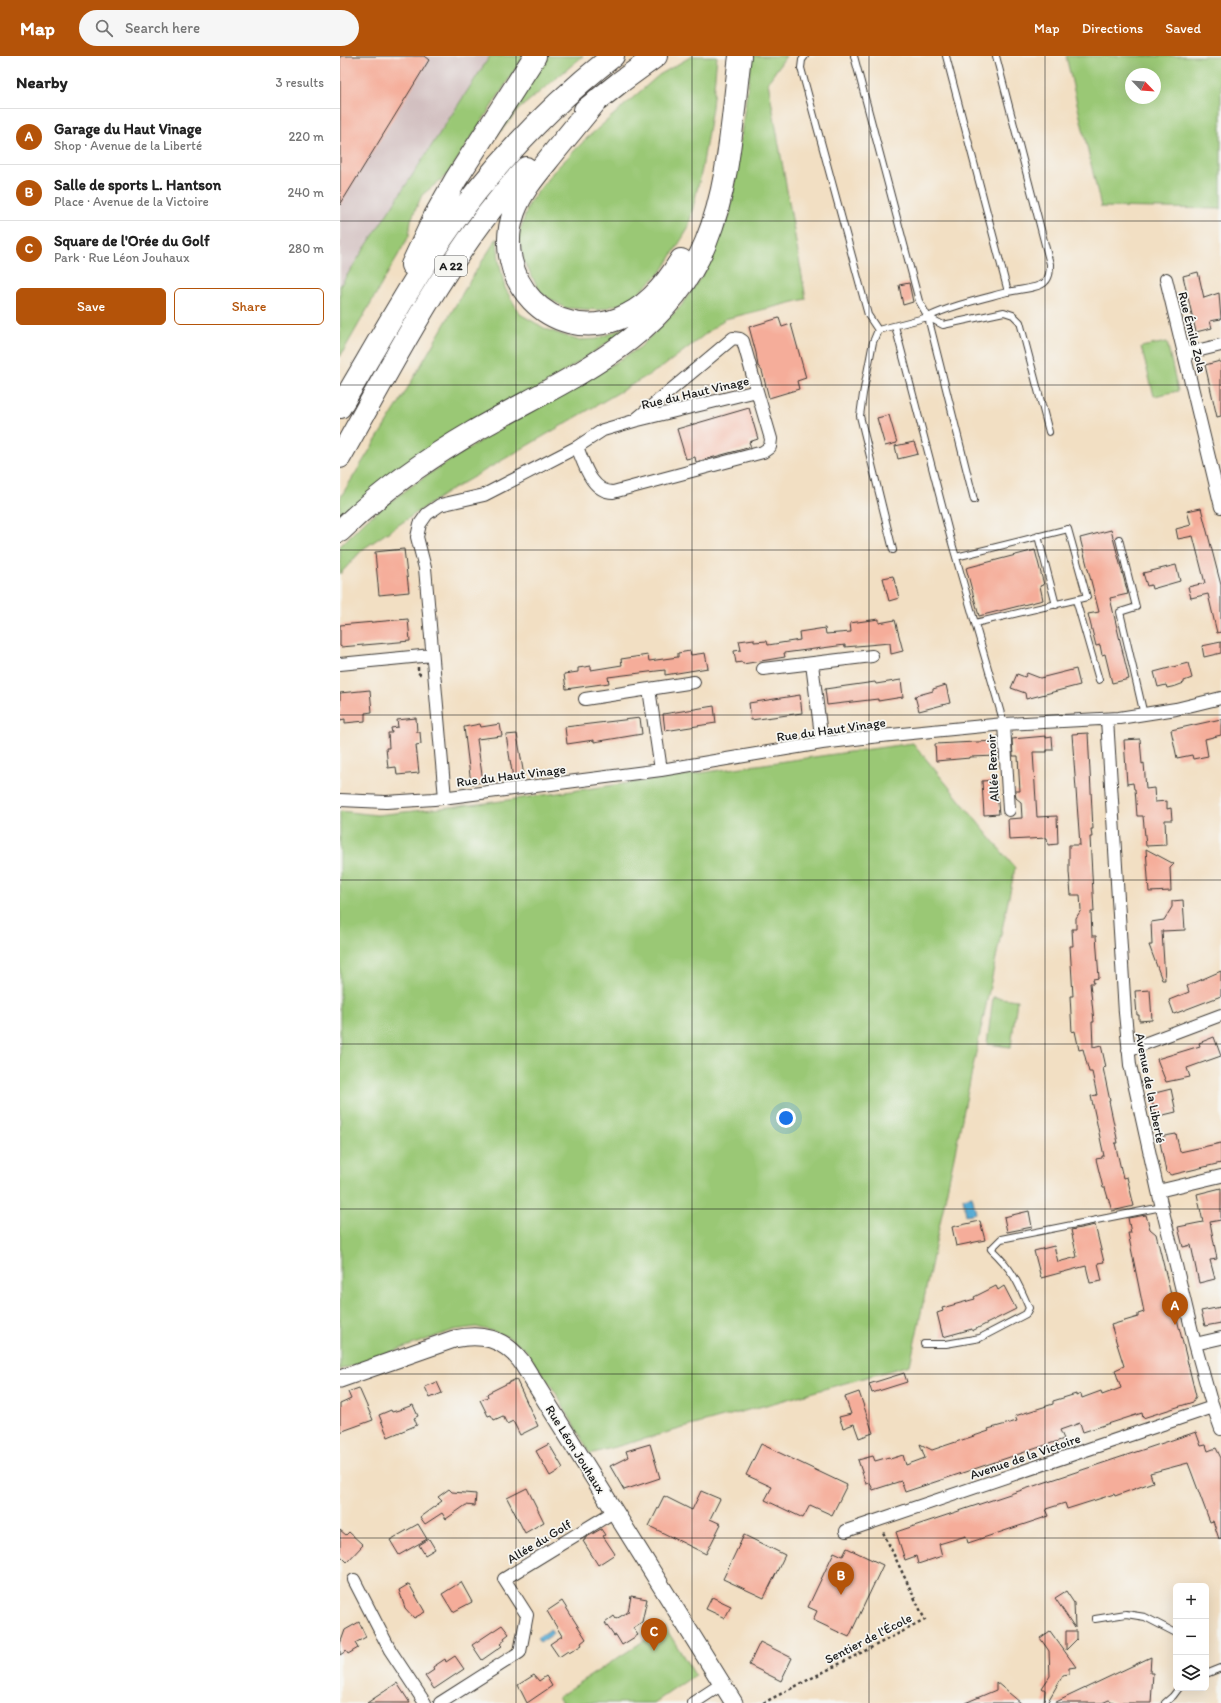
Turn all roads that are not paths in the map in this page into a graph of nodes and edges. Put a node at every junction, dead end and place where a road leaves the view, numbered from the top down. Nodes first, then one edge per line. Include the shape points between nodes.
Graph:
1 (535, 56) edge
2 (613, 56) edge
3 (656, 56) edge
4 (728, 56) edge
5 (740, 56) edge
6 (805, 56) edge
7 (854, 56) edge
8 (946, 56) edge
9 (996, 56) edge
10 (597, 100) junction
11 (1166, 279) dead end
12 (1008, 292) junction
13 (928, 317) junction
14 (895, 326) junction
15 (878, 330) junction
16 (1221, 345) edge
17 (1184, 354) junction
18 (368, 360) junction
19 (757, 391) junction
20 (340, 408) edge
21 (634, 421) junction
22 (1049, 432) dead end
23 (577, 447) junction
24 (340, 457) edge
25 (1218, 484) edge
26 (974, 500) dead end
27 (1221, 507) edge
28 (340, 531) edge
29 (1038, 536) junction
30 (1119, 539) dead end
31 (893, 550) dead end
32 (956, 557) junction
33 (1076, 600) junction
34 (1056, 605) junction
35 (975, 623) junction
36 (432, 655) junction
37 (872, 656) dead end
38 (340, 664) edge
39 (812, 664) junction
40 (763, 669) dead end
41 (1099, 680) dead end
42 (694, 682) dead end
43 (649, 689) junction
44 (1221, 698) edge
45 (585, 699) dead end
46 (1144, 715) junction
47 (1107, 719) junction
48 (1004, 724) junction
49 (822, 743) junction
50 (661, 770) junction
51 (445, 798) junction
52 (340, 800) edge
53 (1009, 810) dead end
54 (1221, 1015) edge
55 (1128, 1050) junction
56 (1221, 1176) edge
57 (1158, 1191) junction
58 (1162, 1207) junction
59 (1221, 1338) edge
60 (924, 1344) dead end
61 (1196, 1344) junction
62 (340, 1379) edge
63 (1213, 1407) junction
64 (1221, 1429) edge
65 (615, 1511) junction
66 (846, 1531) dead end
67 (354, 1580) dead end
68 (1095, 1619) dead end
69 (1173, 1631) edge
70 (1221, 1668) edge
71 (1209, 1673) edge
72 (722, 1684) junction
73 (1177, 1691) edge
74 (425, 1703) edge
75 (440, 1703) edge
76 (693, 1703) edge
77 (734, 1703) edge
78 (1165, 1703) edge

1 - 18 highway via 468,159 435,216
2 - 18 highway, A 22 via 556,106 479,188 428,260
3 - 10 highway, A 22
4 - 10 highway via 711,177 701,217 689,247 665,284 645,303 618,319 591,324 563,320 545,311 530,299 516,278 510,260 508,240 514,211 522,196 545,163
5 - 28 highway via 728,155 719,204 700,255 673,298 643,329 612,354 429,459 392,486
6 - 15 lane via 802,60 804,76 868,315
7 - 13 lane via 919,301
8 - 12 lane
9 - 12 lane via 1050,264 1046,282
10 - 24 highway, A 22 via 526,168 465,246 420,315
11 - 17 street, Rue Émile Zola
12 - 13 lane via 940,311
13 - 14 lane
13 - 22 lane via 943,325 1004,312 1014,315 1020,322
13 - 26 lane
14 - 15 lane
14 - 32 lane
15 - 31 lane via 873,342 860,416
16 - 17 street
17 - 25 street, Rue Émile Zola
18 - 20 highway, A 22
19 - 21 street, Rue du Haut Vinage
19 - 21 street via 743,341 732,338
19 - 23 street, Rue du Haut Vinage via 772,439 770,447 763,452 608,492 593,482
21 - 23 street, Rue du Haut Vinage via 603,430
23 - 36 street, Rue du Haut Vinage via 484,495 440,505 422,519 417,537 425,568
25 - 27 street, Rue Émile Zola
29 - 32 lane
29 - 33 lane via 1068,529 1087,597
29 - 34 lane
30 - 46 lane via 1136,607 1120,612
32 - 35 lane
33 - 34 lane
33 - 41 lane
34 - 35 lane
35 - 48 lane
36 - 38 street
36 - 51 street, Rue du Haut Vinage
37 - 39 street
39 - 40 street
39 - 49 street
42 - 43 street
43 - 45 street
43 - 50 street
44 - 46 street, Rue du Haut Vinage
46 - 47 street, Rue du Haut Vinage
47 - 48 street, Rue du Haut Vinage
47 - 55 street, Avenue de la Liberté
48 - 49 street, Rue du Haut Vinage
48 - 53 street, Allée Renoir
49 - 50 street, Rue du Haut Vinage
50 - 51 street, Rue du Haut Vinage
51 - 52 street, Rue du Haut Vinage via 407,801
54 - 55 street
55 - 57 street, Avenue de la Liberté
56 - 57 street
57 - 58 street, Avenue de la Liberté
58 - 60 lane via 1001,1239 991,1249 1006,1263 1018,1280 1029,1308 1026,1314 980,1338 946,1344
58 - 61 street, Avenue de la Liberté
59 - 61 street
61 - 63 street, Avenue de la Liberté
62 - 65 street, Rue Léon Jouhaux via 454,1339 472,1336 500,1342 521,1361
63 - 64 street, Avenue de la Liberté
63 - 66 street, Avenue de la Victoire
65 - 72 street, Rue Léon Jouhaux
65 - 75 street, Allée du Golf via 504,1579 527,1615 520,1652
67 - 74 street via 390,1650
68 - 69 lane via 1126,1614 1145,1617
70 - 71 lane
72 - 76 street
72 - 77 street, Rue Léon Jouhaux
73 - 78 lane

